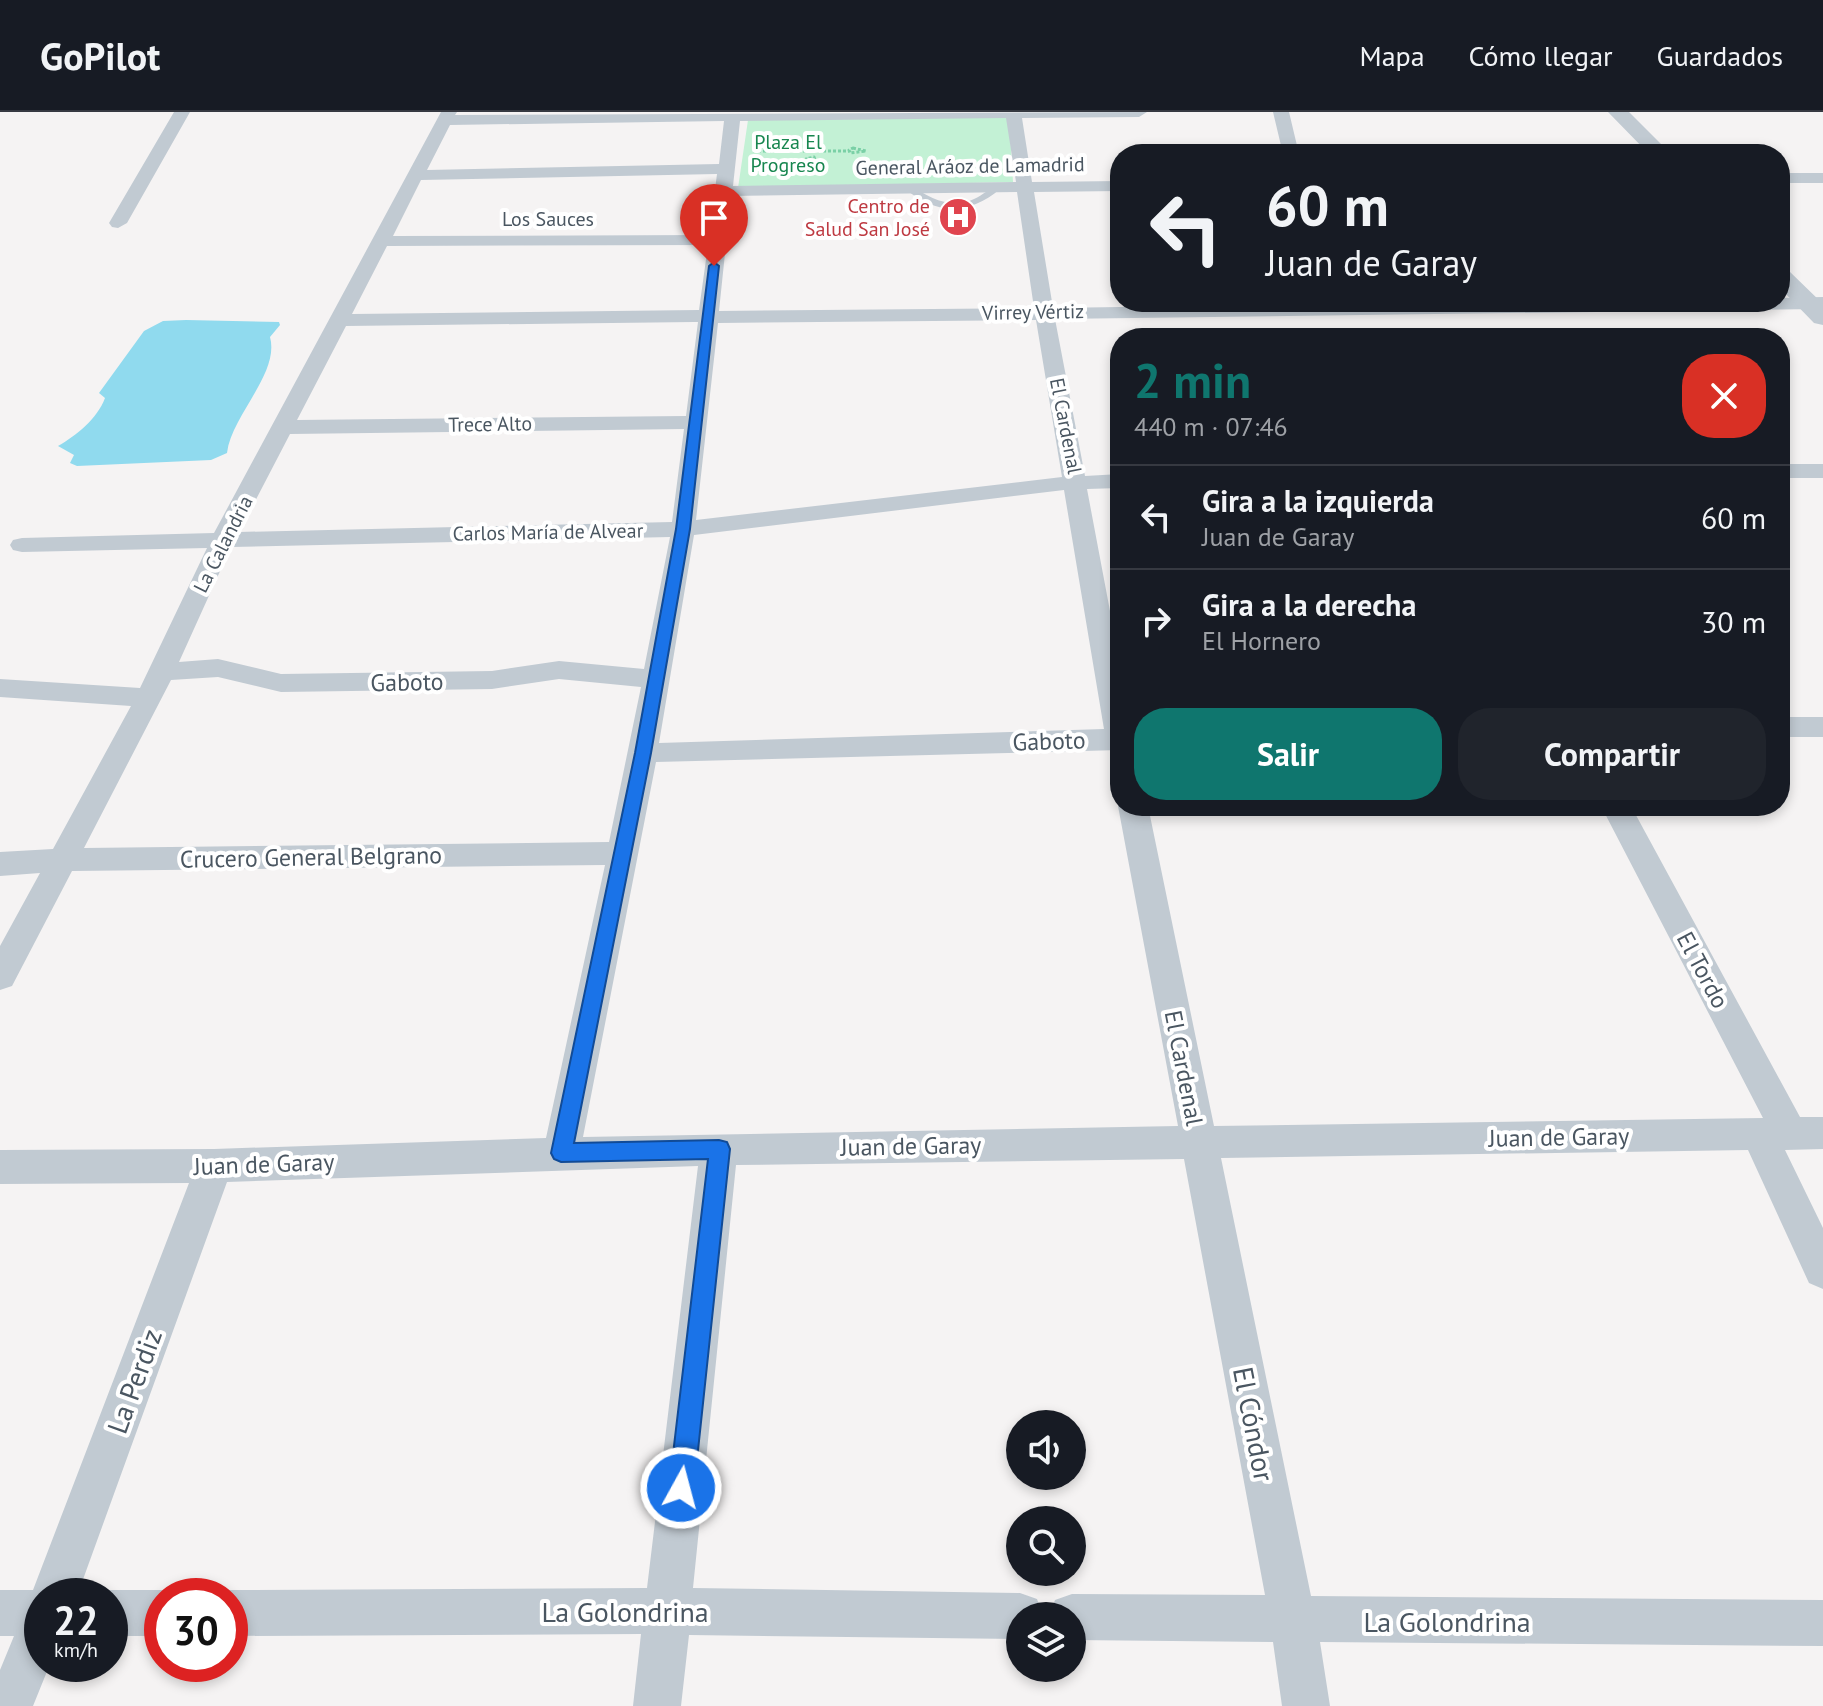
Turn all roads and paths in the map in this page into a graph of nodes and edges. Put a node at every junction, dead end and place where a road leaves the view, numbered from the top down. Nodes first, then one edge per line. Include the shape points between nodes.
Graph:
1 (182, 112) edge
2 (1139, 112) edge
3 (1281, 112) edge
4 (1618, 112) edge
5 (1013, 113) edge
6 (733, 114) edge
7 (446, 116) edge
8 (1289, 144) edge
9 (1651, 144) edge
10 (811, 151) junction
11 (849, 151) dead end
12 (811, 157) dead end
13 (727, 160) junction
14 (413, 175) junction
15 (1790, 178) edge
16 (1823, 178) edge
17 (1110, 186) edge
18 (1025, 187) junction
19 (724, 191) junction
20 (118, 223) dead end
21 (716, 240) junction
22 (379, 241) junction
23 (1790, 284) edge
24 (1790, 308) edge
25 (1818, 308) edge
26 (1110, 310) edge
27 (1044, 311) junction
28 (1363, 312) edge
29 (709, 317) junction
30 (340, 320) junction
31 (1371, 328) dead end
32 (696, 422) junction
33 (285, 427) junction
34 (1790, 471) edge
35 (1823, 471) edge
36 (1110, 481) edge
37 (1077, 482) junction
38 (683, 529) junction
39 (222, 541) junction
40 (22, 545) dead end
41 (161, 672) junction
42 (654, 679) junction
43 (1110, 679) edge
44 (0, 688) edge
45 (149, 698) junction
46 (1790, 727) edge
47 (1823, 727) edge
48 (1110, 739) edge
49 (643, 753) junction
50 (1135, 816) edge
51 (1621, 816) edge
52 (623, 853) junction
53 (63, 860) junction
54 (0, 864) edge
55 (0, 977) edge
56 (1790, 1134) edge
57 (1199, 1142) junction
58 (719, 1149) junction
59 (561, 1153) junction
60 (214, 1166) junction
61 (0, 1167) edge
62 (1823, 1270) edge
63 (61, 1578) edge
64 (668, 1611) junction
65 (0, 1613) edge
66 (24, 1613) edge
67 (248, 1613) edge
68 (1006, 1616) edge
69 (1086, 1617) edge
70 (1293, 1620) junction
71 (1823, 1623) edge
72 (24, 1670) edge
73 (9, 1706) edge
74 (657, 1706) edge
75 (1306, 1706) edge

1 - 20 street
2 - 5 street
3 - 8 street
4 - 9 street
5 - 6 street
5 - 18 street, El Cardenal
6 - 7 street
6 - 13 street
7 - 14 street, La Calandria
10 - 11 path
10 - 12 path
10 - 13 path
13 - 14 street
13 - 19 street
14 - 22 street, La Calandria
15 - 16 street
17 - 18 street, General Aráoz de Lamadrid
18 - 19 street, General Aráoz de Lamadrid
18 - 27 street, El Cardenal
19 - 21 street
21 - 22 street, Los Sauces
21 - 29 street
22 - 30 street, La Calandria
23 - 25 street
24 - 25 street, Virrey Vértiz
26 - 27 street, Virrey Vértiz
27 - 29 street, Virrey Vértiz
27 - 37 street, El Cardenal
28 - 31 street
29 - 30 street, Virrey Vértiz
29 - 32 street
30 - 33 street, La Calandria
32 - 33 street, Trece Alto
32 - 38 street
33 - 39 street, La Calandria
34 - 35 street
36 - 37 street, Carlos María de Alvear
37 - 38 street, Carlos María de Alvear
37 - 43 street, El Cardenal
38 - 39 street, Carlos María de Alvear
38 - 42 street
39 - 40 street, Carlos María de Alvear
39 - 41 street, La Calandria
41 - 42 street, Gaboto via 218,668 281,683 492,680 559,670
41 - 45 street, La Calandria
42 - 49 street
44 - 45 street
45 - 53 street, La Calandria
46 - 47 street
48 - 49 street, Gaboto
49 - 52 street
50 - 57 street, El Cardenal
51 - 56 street, El Tordo
52 - 53 street, Crucero General Belgrano
52 - 59 street
53 - 54 street, Crucero General Belgrano
53 - 55 street, La Calandria
56 - 57 street, Juan de Garay
56 - 62 street, El Tordo
57 - 58 street, Juan de Garay
57 - 70 street, El Cóndor
58 - 59 street, Juan de Garay
58 - 64 street
59 - 60 street, Juan de Garay
60 - 61 street, Juan de Garay
60 - 63 street, La Perdiz
64 - 67 street, La Golondrina
64 - 68 street, La Golondrina
64 - 74 street
65 - 66 street
69 - 70 street, La Golondrina
70 - 71 street, La Golondrina
70 - 75 street, El Cóndor
72 - 73 street

